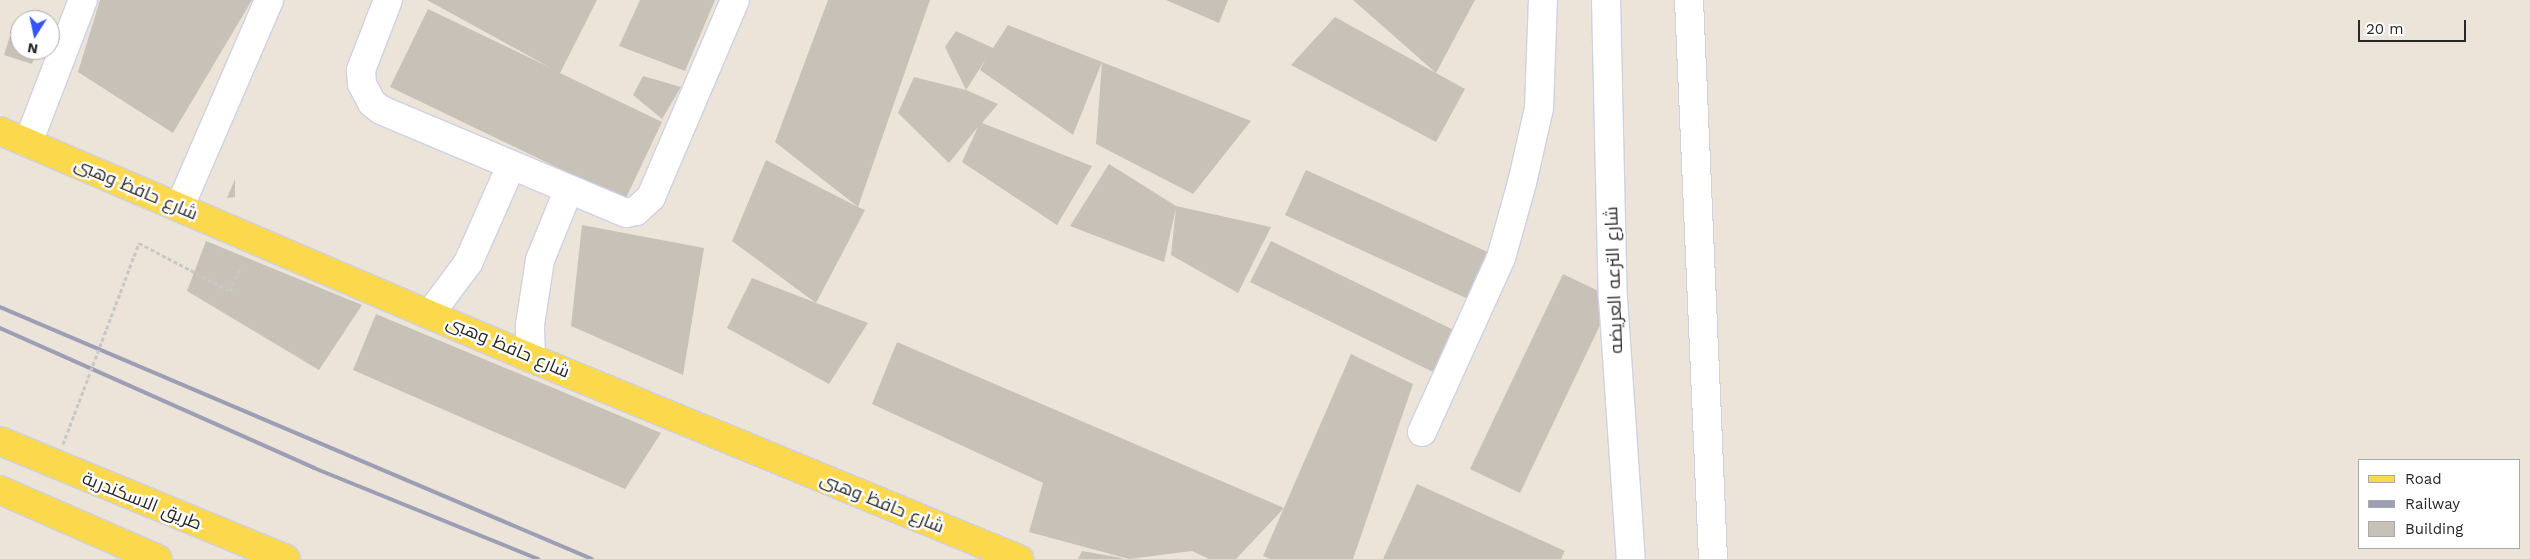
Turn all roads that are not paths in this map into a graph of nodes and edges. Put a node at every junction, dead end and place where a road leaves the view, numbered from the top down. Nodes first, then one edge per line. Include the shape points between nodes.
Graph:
1 (83, 0) edge
2 (269, 0) edge
3 (388, 0) edge
4 (734, 0) edge
5 (1544, 0) edge
6 (1606, 0) edge
7 (1689, 0) edge
8 (0, 131) edge
9 (28, 143) junction
10 (511, 166) junction
11 (568, 191) junction
12 (180, 206) junction
13 (430, 314) junction
14 (531, 358) junction
15 (1422, 432) dead end
16 (0, 441) edge
17 (0, 490) edge
18 (158, 559) edge
19 (286, 559) edge
20 (1019, 559) edge
21 (1631, 559) edge
22 (1713, 559) edge

1 - 9 street
2 - 12 street
3 - 10 street via 361,70 362,84 369,99 380,110
4 - 11 street via 645,205 626,213
5 - 15 street via 1539,108 1520,192 1501,258
6 - 21 street, شارع الترعه العريضه via 1613,298
7 - 22 street
8 - 9 main road, شارع حافظ وهبى
9 - 12 main road, شارع حافظ وهبى
10 - 11 street
10 - 13 street via 468,263
11 - 14 street via 540,260 530,325
12 - 13 main road, شارع حافظ وهبى
13 - 14 main road, شارع حافظ وهبى
14 - 20 main road, شارع حافظ وهبى
16 - 19 main road, طريق الاسكندرية
17 - 18 main road

